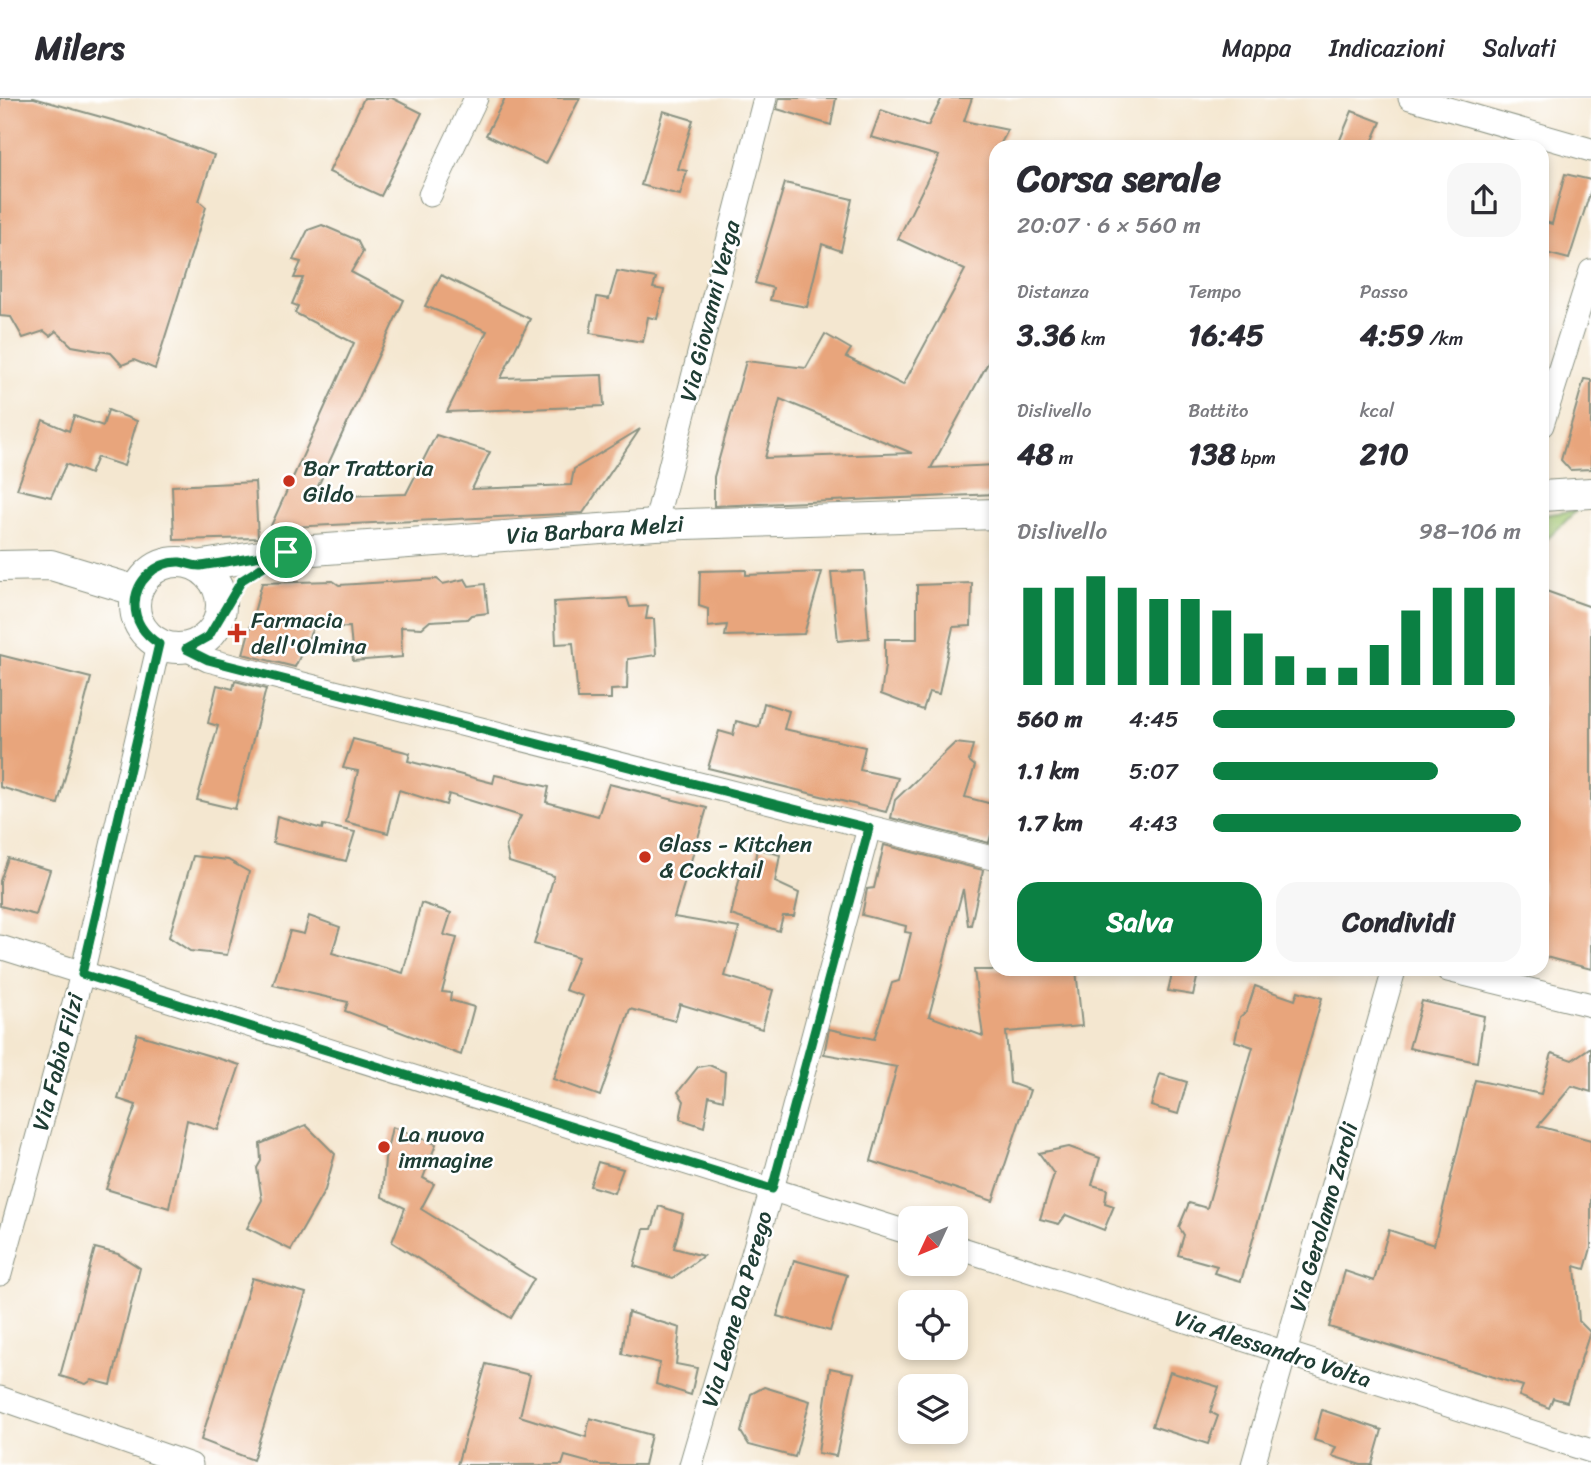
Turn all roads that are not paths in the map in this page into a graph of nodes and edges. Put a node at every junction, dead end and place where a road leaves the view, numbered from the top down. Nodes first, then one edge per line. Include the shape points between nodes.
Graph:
1 (476, 98) edge
2 (765, 98) edge
3 (1410, 98) edge
4 (1591, 150) edge
5 (430, 195) dead end
6 (1591, 271) edge
7 (1549, 403) edge
8 (1591, 493) edge
9 (1549, 496) edge
10 (989, 514) edge
11 (655, 525) junction
12 (286, 552) junction
13 (0, 566) edge
14 (197, 566) junction
15 (137, 591) junction
16 (221, 613) junction
17 (172, 646) junction
18 (869, 828) junction
19 (989, 857) edge
20 (0, 947) edge
21 (82, 974) junction
22 (1392, 976) edge
23 (1473, 976) edge
24 (1591, 1005) edge
25 (772, 1189) junction
26 (898, 1229) edge
27 (968, 1252) edge
28 (0, 1274) edge
29 (1286, 1353) junction
30 (0, 1398) edge
31 (1588, 1451) edge
32 (191, 1465) edge
33 (691, 1465) edge
34 (1253, 1465) edge

1 - 5 street
2 - 11 street, Via Giovanni Verga
3 - 4 street
6 - 7 street
8 - 9 street
10 - 11 street, Via Barbara Melzi
11 - 12 street, Via Barbara Melzi
12 - 14 street, Via Barbara Melzi
12 - 16 street via 242,580
13 - 15 street via 51,565
14 - 15 street, Via Barbara Melzi via 163,565 152,571
14 - 16 street via 216,585
15 - 17 street via 140,627
16 - 17 street via 209,636
17 - 18 street via 208,660
17 - 21 street, Via Fabio Filzi
18 - 19 street
18 - 25 street, Via Leone Da Perego
20 - 21 street
21 - 25 street
21 - 28 street, Via Fabio Filzi
22 - 29 street, Via Gerolamo Zaroli
23 - 24 street
25 - 26 street
25 - 33 street, Via Leone Da Perego
27 - 29 street, Via Alessandro Volta
29 - 31 street, Via Alessandro Volta
29 - 34 street, Via Gerolamo Zaroli
30 - 32 street

